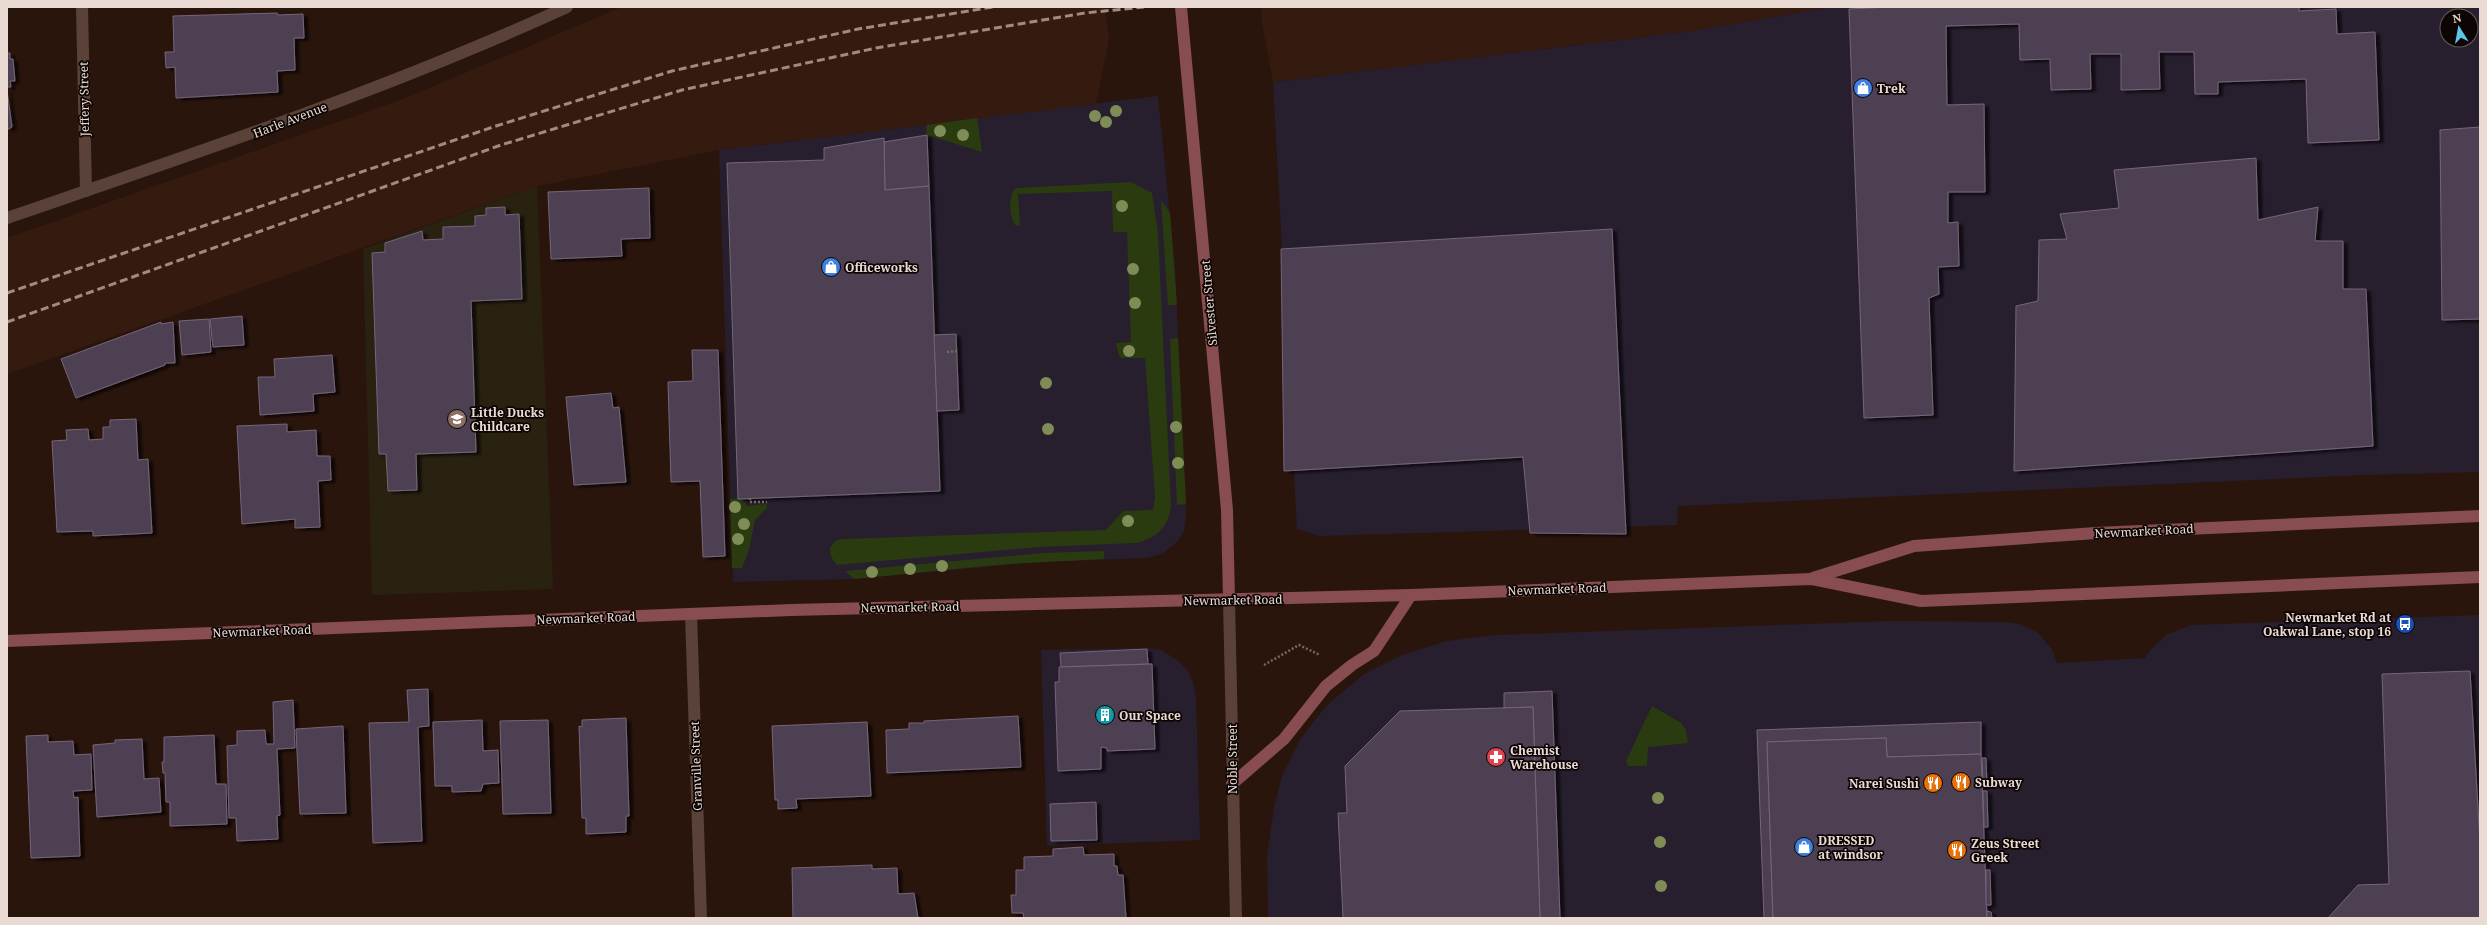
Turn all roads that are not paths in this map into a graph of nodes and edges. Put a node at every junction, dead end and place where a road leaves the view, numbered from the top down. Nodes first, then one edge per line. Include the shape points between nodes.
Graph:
1 (82, 7) edge
2 (567, 7) edge
3 (1182, 7) edge
4 (86, 190) junction
5 (7, 218) edge
6 (2480, 516) edge
7 (2480, 577) edge
8 (1812, 578) junction
9 (1412, 595) junction
10 (1229, 600) junction
11 (691, 614) junction
12 (7, 641) edge
13 (1232, 784) junction
14 (701, 918) edge
15 (1236, 918) edge

1 - 4 street, Jeffery Street
2 - 4 street, Harle Avenue via 372,88 250,135
3 - 10 main road, Silvester Street via 1226,502
4 - 5 street, Harle Avenue
6 - 8 main road, Newmarket Road via 2096,533 1914,546
7 - 8 main road, Newmarket Road via 1921,601
8 - 9 main road, Newmarket Road
9 - 10 main road, Newmarket Road
9 - 13 main road via 1374,651 1326,686 1284,739
10 - 11 main road, Newmarket Road
10 - 13 street, Noble Street
11 - 12 main road, Newmarket Road
11 - 14 street, Granville Street
13 - 15 street, Noble Street

